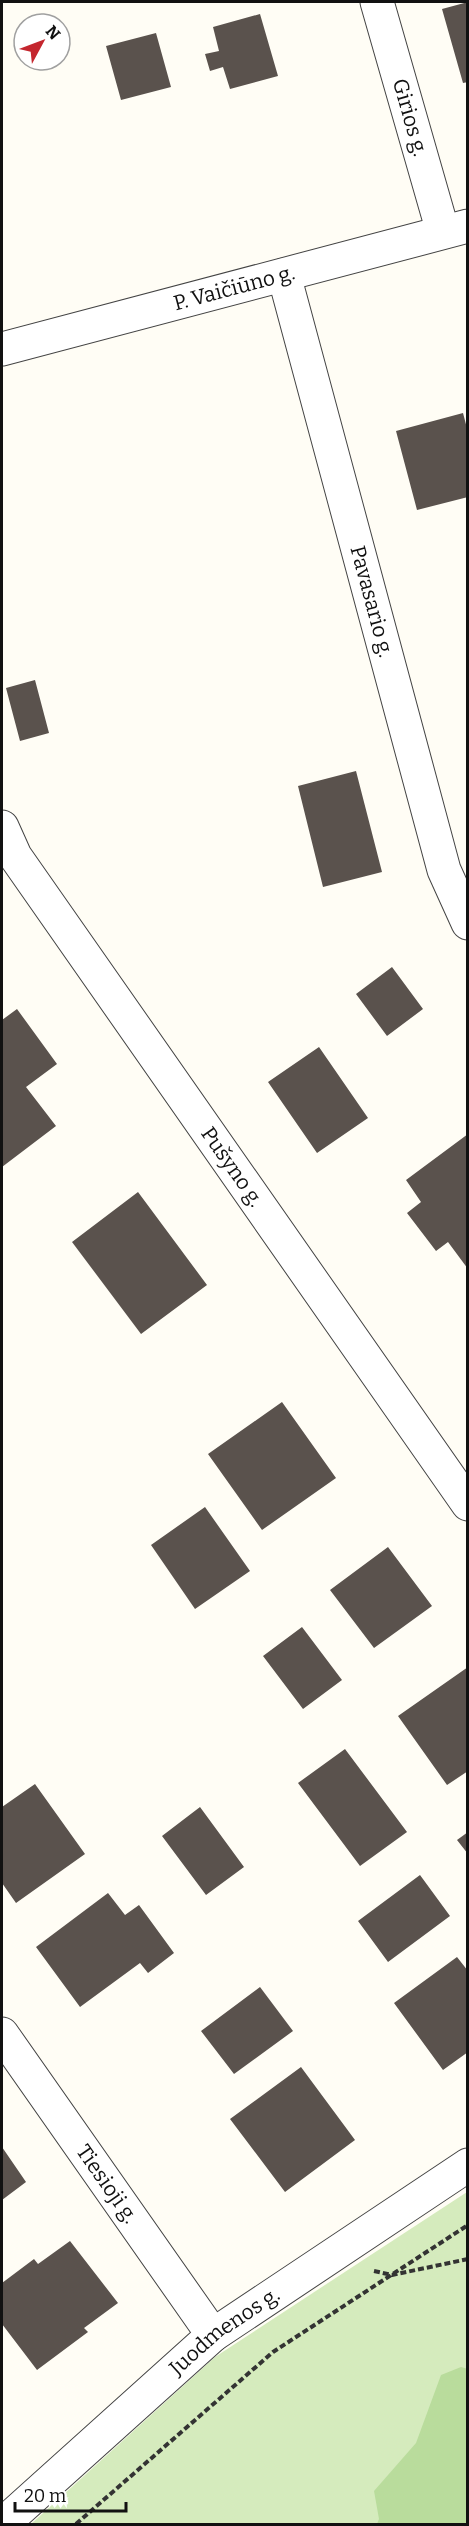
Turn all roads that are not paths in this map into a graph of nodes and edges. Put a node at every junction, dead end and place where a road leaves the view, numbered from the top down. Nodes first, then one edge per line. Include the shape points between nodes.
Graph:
1 (377, 2) edge
2 (455, 229) edge
3 (284, 275) junction
4 (2, 349) edge
5 (2, 828) edge
6 (468, 923) edge
7 (468, 1504) edge
8 (2, 2034) edge
9 (468, 2165) edge
10 (213, 2334) junction
11 (3, 2524) edge

1 - 2 street, Girios g.
2 - 3 street, P. Vaičiūno g.
3 - 4 street, P. Vaičiūno g.
3 - 6 street, Pavasario g. via 444,870
5 - 7 street, Pušyno g. via 15,856 154,1058
8 - 10 street, Tiesioji g.
9 - 10 street, Juodmenos g.
10 - 11 street, Juodmenos g.

